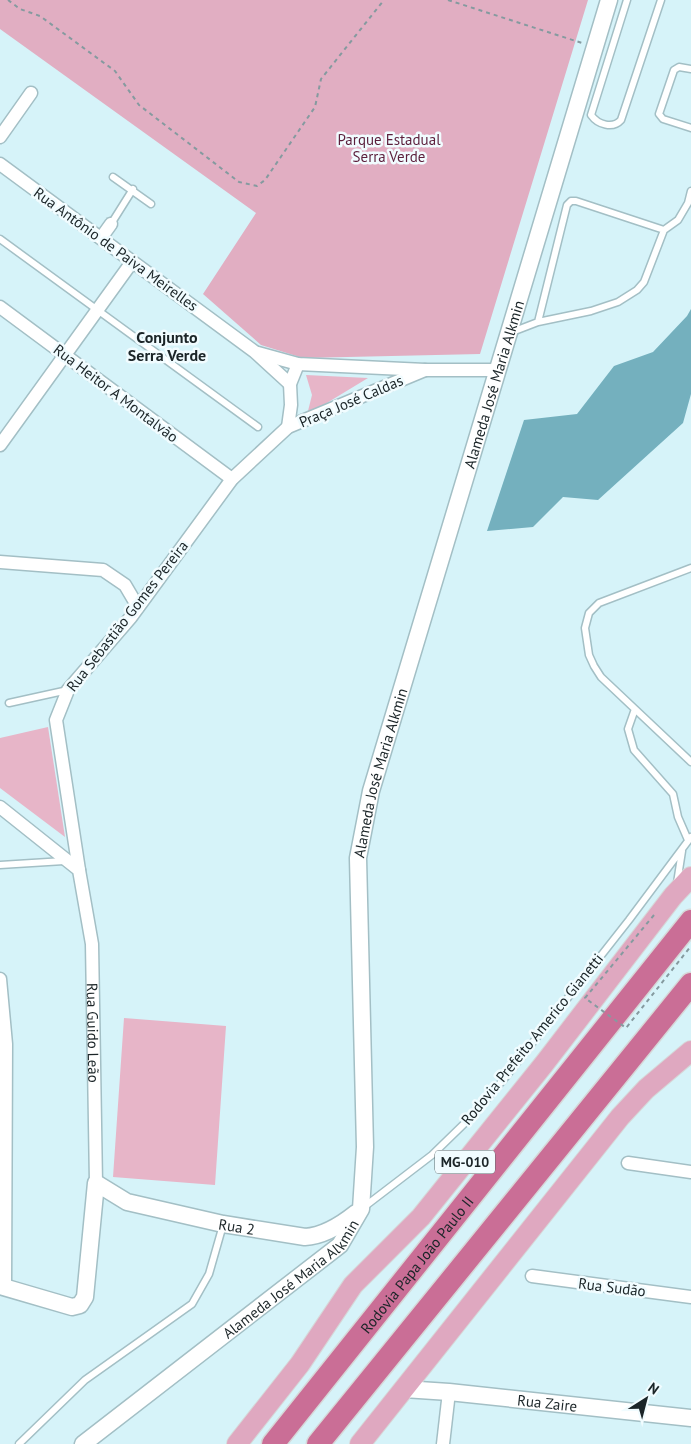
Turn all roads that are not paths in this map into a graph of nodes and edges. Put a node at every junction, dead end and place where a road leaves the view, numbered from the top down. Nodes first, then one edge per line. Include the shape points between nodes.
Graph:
1 (609, 0) edge
2 (627, 0) edge
3 (661, 0) edge
4 (691, 69) edge
5 (31, 93) dead end
6 (691, 128) edge
7 (0, 137) edge
8 (0, 164) edge
9 (113, 176) dead end
10 (133, 189) junction
11 (691, 191) edge
12 (151, 204) dead end
13 (111, 224) joint
14 (664, 230) junction
15 (101, 238) junction
16 (0, 239) edge
17 (132, 262) junction
18 (0, 307) edge
19 (98, 309) junction
20 (538, 322) junction
21 (510, 333) junction
22 (255, 352) junction
23 (65, 355) junction
24 (298, 364) junction
25 (374, 368) junction
26 (425, 370) junction
27 (499, 370) junction
28 (290, 384) junction
29 (373, 390) junction
30 (288, 427) junction
31 (258, 428) dead end
32 (0, 445) edge
33 (232, 479) junction
34 (0, 562) edge
35 (691, 568) edge
36 (138, 607) junction
37 (68, 690) junction
38 (9, 703) dead end
39 (635, 709) junction
40 (691, 762) edge
41 (0, 807) edge
42 (690, 839) edge
43 (682, 850) junction
44 (66, 861) junction
45 (0, 865) edge
46 (79, 870) junction
47 (691, 877) edge
48 (673, 896) junction
49 (691, 921) edge
50 (0, 978) edge
51 (691, 984) edge
52 (691, 1051) edge
53 (628, 1164) dead end
54 (691, 1172) edge
55 (96, 1183) junction
56 (127, 1202) junction
57 (361, 1209) junction
58 (223, 1224) junction
59 (92, 1230) junction
60 (304, 1237) junction
61 (303, 1274) junction
62 (532, 1276) dead end
63 (3, 1287) edge
64 (691, 1297) edge
65 (404, 1389) junction
66 (450, 1392) junction
67 (691, 1418) edge
68 (19, 1444) edge
69 (83, 1444) edge
70 (237, 1444) edge
71 (273, 1444) edge
72 (318, 1444) edge
73 (360, 1444) edge
74 (443, 1444) edge

1 - 21 street, Alameda José Maria Alkmin
2 - 3 lane via 591,115 611,126 621,120
4 - 6 lane via 678,67 674,70 660,114 663,119
5 - 7 street
8 - 15 street, Rua Antônio de Paiva Meirelles
9 - 10 lane
10 - 12 lane
10 - 13 lane
11 - 14 lane via 678,220
13 - 15 street
14 - 20 lane via 644,282 637,290 618,302 591,311
14 - 20 lane via 571,201 567,205
15 - 17 street, Rua Antônio de Paiva Meirelles
16 - 19 lane
17 - 19 street
17 - 22 street, Rua Antônio de Paiva Meirelles
18 - 23 street, Rua Heitor A Montalvão
19 - 23 street
19 - 31 lane
20 - 21 lane
21 - 27 street, Alameda José Maria Alkmin
22 - 24 street, Rua Antônio de Paiva Meirelles
22 - 28 street, Rua Antônio de Paiva Meirelles
23 - 32 street
23 - 33 street, Rua Heitor A Montalvão
24 - 25 street, Praça José Caldas
24 - 28 street, Praça José Caldas
25 - 26 street, Praça José Caldas
25 - 29 street
26 - 27 street, Praça José Caldas
26 - 29 street, Praça José Caldas
27 - 57 street, Alameda José Maria Alkmin via 371,790 358,858 365,1147
28 - 30 street, Praça José Caldas
29 - 30 street, Praça José Caldas
30 - 33 street, Rua Sebastião Gomes Pereira
33 - 36 street, Rua Sebastião Gomes Pereira
34 - 36 street via 103,570 125,585
35 - 39 lane via 599,602 589,613 585,628 594,666 601,677
36 - 37 street, Rua Sebastião Gomes Pereira
37 - 38 lane
37 - 46 street, Rua Sebastião Gomes Pereira via 56,720
39 - 40 lane
39 - 42 lane via 628,729 634,750 673,794 678,817
41 - 44 street
42 - 43 lane
43 - 48 lane
43 - 57 lane, Rodovia Prefeito Americo Gianetti via 468,1120 432,1155
44 - 45 lane
44 - 46 street
46 - 55 street, Rua Guido Leão via 92,944
47 - 48 main road, MG-010
48 - 70 main road, MG-010 via 421,1217 353,1285 300,1364
49 - 71 highway, Rodovia Papa João Paulo II / MG-010
50 - 63 street via 6,1044
51 - 72 highway
52 - 65 main road via 646,1089 620,1117
53 - 54 street
55 - 56 street, Rua 2
55 - 59 street, Rua Guido Leão
56 - 58 street, Rua 2
56 - 59 street via 102,1210
57 - 60 street via 340,1226 314,1237
57 - 61 street, Alameda José Maria Alkmin via 340,1245
58 - 60 street, Rua 2
58 - 68 lane via 209,1274 192,1304 85,1380
59 - 63 street, Rua Guido Leão via 85,1297 80,1305 72,1306
60 - 61 street via 314,1247 315,1254
61 - 69 street, Alameda José Maria Alkmin
62 - 64 street, Rua Sudão
65 - 66 street, Rua Zaire
65 - 73 main road
66 - 67 street, Rua Zaire
66 - 74 street

